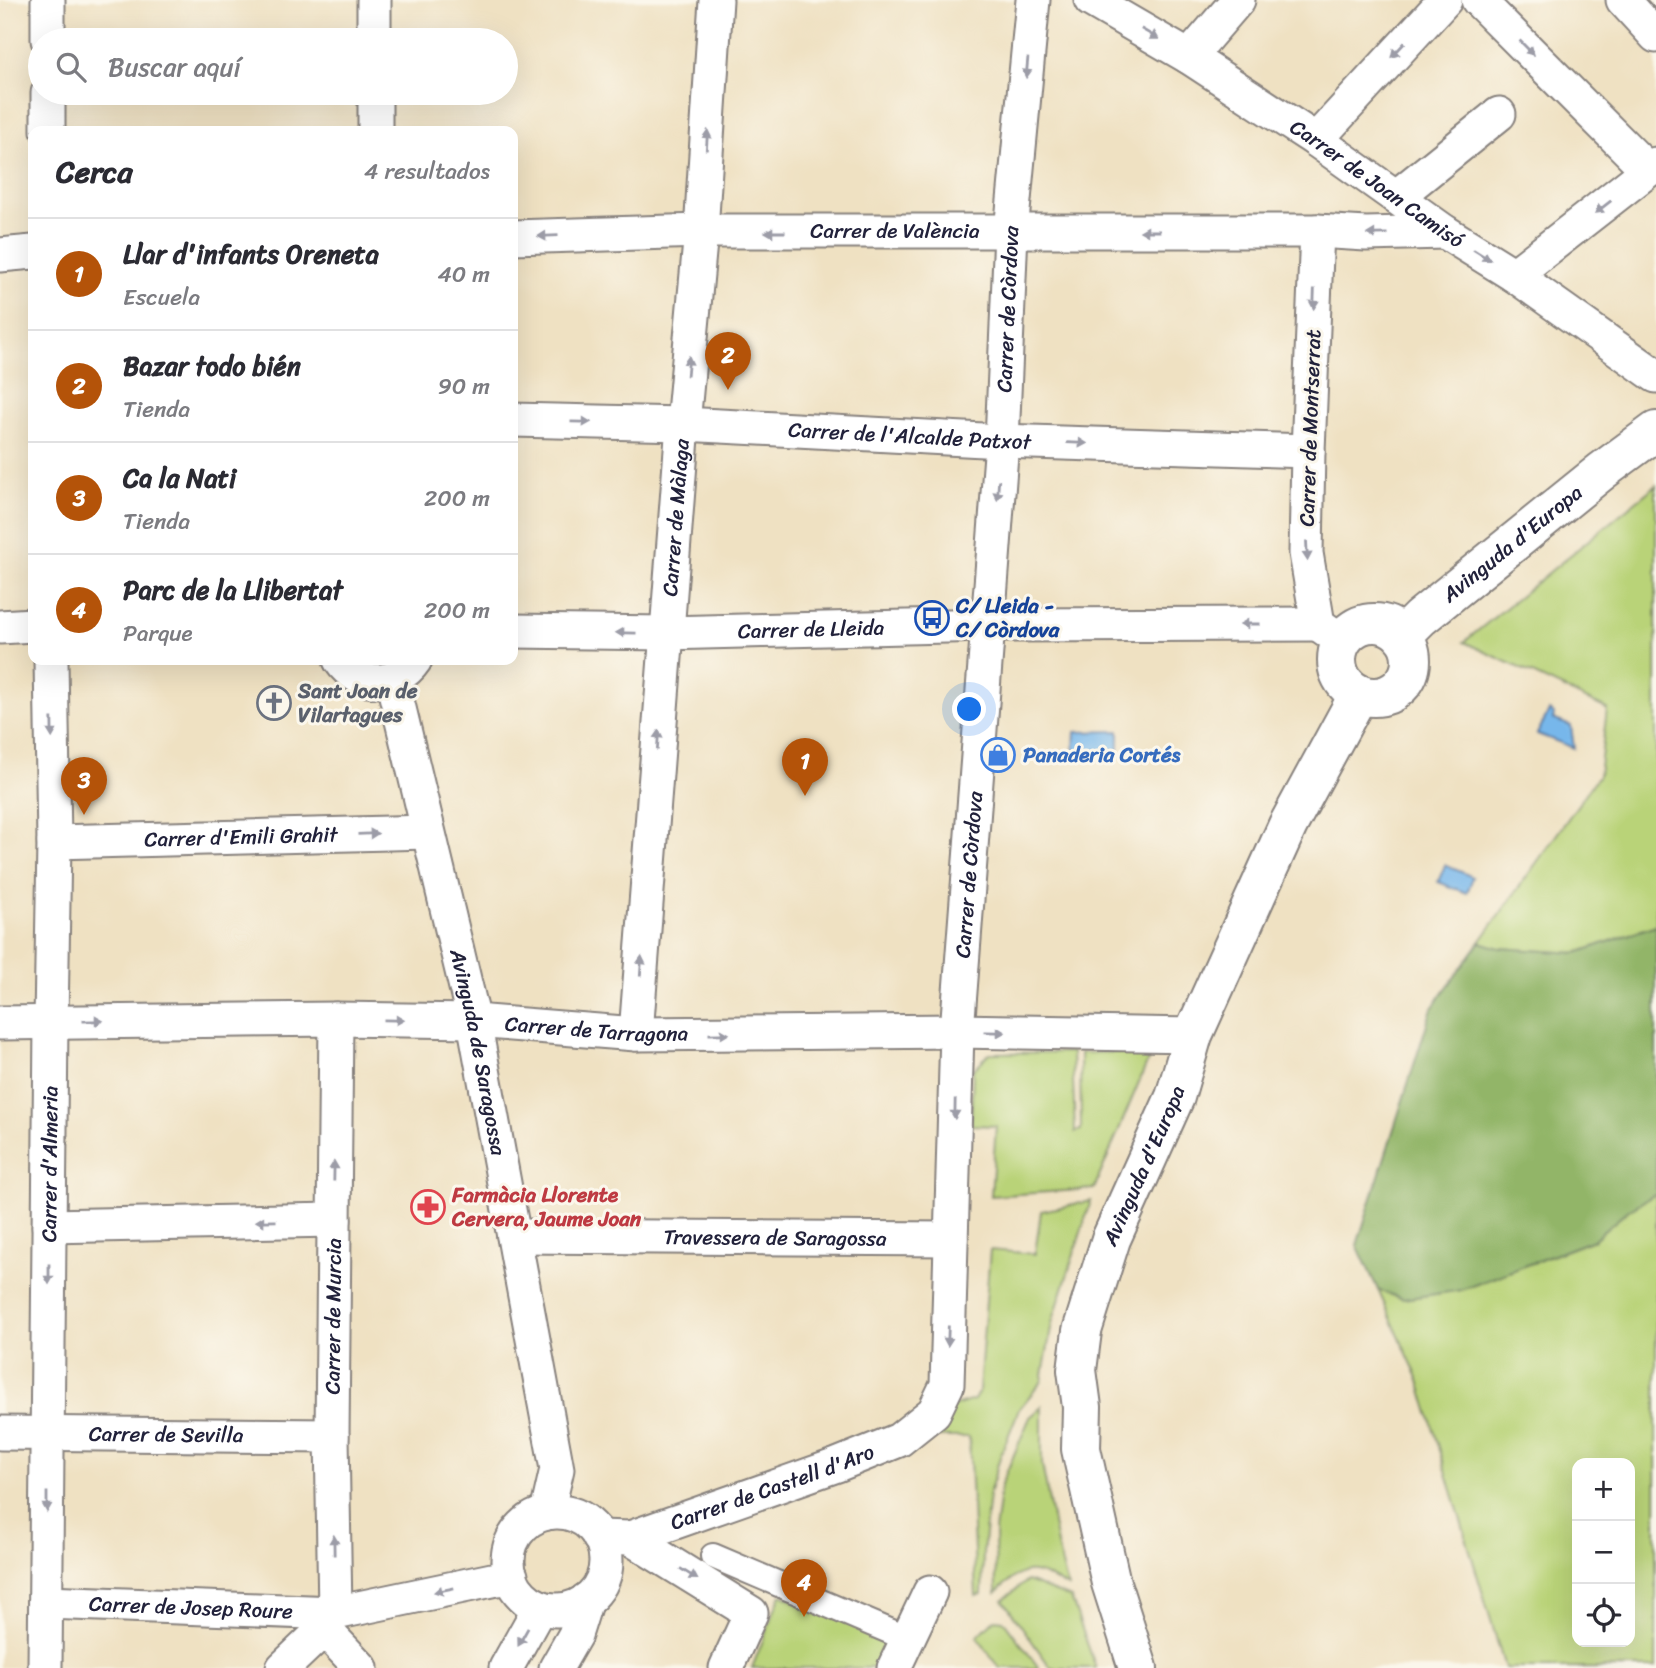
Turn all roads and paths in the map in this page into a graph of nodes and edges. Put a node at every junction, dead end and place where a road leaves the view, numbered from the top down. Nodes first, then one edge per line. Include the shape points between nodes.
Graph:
1 (48, 0) edge
2 (374, 0) edge
3 (716, 0) edge
4 (1033, 0) edge
5 (1091, 0) edge
6 (1238, 0) edge
7 (1445, 0) edge
8 (1478, 0) edge
9 (1623, 0) edge
10 (48, 28) edge
11 (374, 28) edge
12 (1656, 36) edge
13 (1189, 57) junction
14 (48, 105) edge
15 (375, 105) edge
16 (1499, 114) dead end
17 (48, 126) edge
18 (375, 126) edge
19 (1315, 140) junction
20 (1652, 167) edge
21 (1396, 197) junction
22 (701, 231) junction
23 (1317, 231) junction
24 (1011, 232) junction
25 (1445, 232) junction
26 (518, 237) edge
27 (28, 252) edge
28 (0, 255) edge
29 (1514, 275) junction
30 (1656, 376) edge
31 (518, 420) edge
32 (683, 425) junction
33 (1656, 431) edge
34 (1002, 441) junction
35 (1308, 451) junction
36 (28, 625) edge
37 (988, 625) junction
38 (0, 627) edge
39 (518, 631) edge
40 (666, 633) junction
41 (1330, 633) junction
42 (1402, 636) junction
43 (51, 665) edge
44 (343, 665) edge
45 (403, 670) edge
46 (1359, 694) junction
47 (428, 832) junction
48 (54, 842) junction
49 (336, 1019) junction
50 (474, 1021) junction
51 (51, 1022) junction
52 (0, 1023) edge
53 (957, 1031) junction
54 (636, 1034) junction
55 (1193, 1035) junction
56 (334, 1220) junction
57 (49, 1226) junction
58 (514, 1236) junction
59 (951, 1239) junction
60 (934, 1412) joint
61 (0, 1433) edge
62 (47, 1433) junction
63 (332, 1436) junction
64 (589, 1526) junction
65 (713, 1556) dead end
66 (511, 1576) junction
67 (930, 1592) dead end
68 (586, 1600) junction
69 (46, 1602) junction
70 (540, 1607) junction
71 (329, 1621) junction
72 (901, 1653) edge
73 (46, 1668) edge
74 (283, 1668) edge
75 (361, 1668) edge
76 (506, 1668) edge
77 (556, 1668) edge
78 (726, 1668) edge
79 (1138, 1668) edge

1 - 10 street
2 - 11 street
22 -> 3 street, Carrer de Màlaga
4 -> 24 street, Carrer de Còrdova
5 -> 13 street, Carrer de Joan Camisó
6 - 13 street
7 -> 19 street
8 -> 20 street
9 - 12 street
13 - 19 street, Carrer de Joan Camisó
14 - 17 street
15 - 18 street
16 - 21 street
19 - 21 street, Carrer de Joan Camisó
20 -> 29 street
21 - 25 street, Carrer de Joan Camisó
24 -> 22 street, Carrer de València
22 -> 26 street, Carrer de València
32 -> 22 street, Carrer de Màlaga
23 -> 24 street, Carrer de València
25 -> 23 street, Carrer de València
23 -> 35 street, Carrer de Montserrat
24 - 34 street, Carrer de Còrdova
25 -> 29 street, Carrer de Joan Camisó
27 - 28 street
29 - 30 street, Carrer de Joan Camisó
31 -> 32 street, Carrer de l'Alcalde Patxot
32 - 34 street, Carrer de l'Alcalde Patxot
32 - 40 street, Carrer de Màlaga
33 - 42 street, Avinguda d'Europa
34 -> 35 street, Carrer de l'Alcalde Patxot
34 -> 37 street, Carrer de Còrdova
35 -> 41 street, Carrer de Montserrat via 1306,553
36 - 38 street
37 - 40 street, Carrer de Lleida
41 -> 37 street, Carrer de Lleida
37 - 53 street, Carrer de Còrdova
40 -> 39 street, Carrer de Lleida
54 -> 40 street, Carrer de Màlaga
41 - 42 street via 1374,623 1389,626
41 - 46 street via 1340,675
42 - 46 street via 1411,660 1404,682 1385,696
43 -> 48 street, Carrer d'Almeria
44 - 45 street via 360,678 376,681
45 - 47 street, Avinguda de Saragossa
46 - 55 street, Avinguda d'Europa via 1288,825
48 -> 47 street, Carrer d'Emili Grahit
47 - 50 street, Avinguda de Saragossa
48 - 51 street, Carrer d'Almeria
49 -> 50 street, Carrer de Tarragona
51 -> 49 street, Carrer de Tarragona
56 -> 49 street, Carrer de Murcia
50 - 54 street, Carrer de Tarragona
50 - 58 street, Avinguda de Saragossa
51 - 52 street, Carrer de Tarragona
51 - 57 street, Carrer d'Almeria
54 -> 53 street, Carrer de Tarragona
53 -> 55 street, Carrer de Tarragona
53 -> 59 street, Carrer de Còrdova
55 - 79 street, Avinguda d'Europa via 1175,1097 1111,1239 1082,1331 1077,1370 1082,1449 1111,1583
56 -> 57 street
56 - 63 street, Carrer de Murcia
57 -> 62 street, Carrer d'Almeria
58 - 59 street, Travessera de Saragossa
58 - 64 street, Avinguda de Saragossa via 557,1469
59 -> 60 street, Carrer de Còrdova via 947,1385
60 - 64 street, Carrer de Castell d'Aro via 899,1440 837,1465
61 - 62 street, Carrer de Sevilla
62 - 63 street, Carrer de Sevilla
62 -> 69 street, Carrer d'Almeria
71 -> 63 street, Carrer de Murcia
64 - 66 street via 525,1524 509,1552
64 - 68 street via 604,1550 604,1571
64 -> 78 street via 751,1613
65 - 72 street
66 - 70 street via 522,1595
66 -> 71 street
67 - 72 street
68 - 70 street via 564,1609
68 - 77 street via 575,1635
69 - 71 street, Carrer de Josep Roure
69 - 73 street, Carrer d'Almeria
70 -> 76 street
71 - 74 street
71 - 75 street

